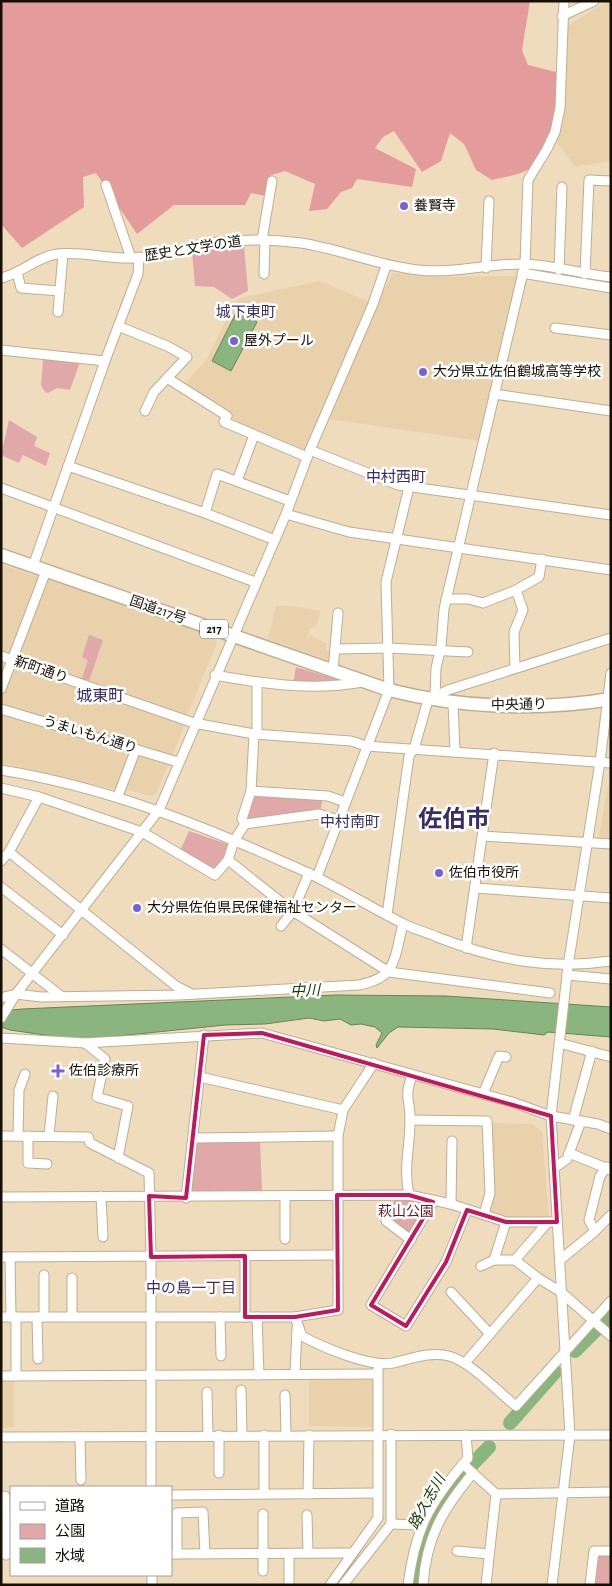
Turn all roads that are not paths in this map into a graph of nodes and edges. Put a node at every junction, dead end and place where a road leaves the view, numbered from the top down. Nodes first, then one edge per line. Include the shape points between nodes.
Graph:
1 (564, 1) edge
2 (594, 1) edge
3 (562, 16) junction
4 (272, 181) dead end
5 (611, 181) edge
6 (106, 185) dead end
7 (562, 186) dead end
8 (489, 201) dead end
9 (263, 240) junction
10 (64, 254) junction
11 (135, 257) junction
12 (386, 266) junction
13 (486, 268) junction
14 (523, 268) junction
15 (559, 270) junction
16 (17, 272) junction
17 (264, 274) dead end
18 (586, 274) junction
19 (611, 277) edge
20 (1, 278) edge
21 (611, 288) edge
22 (60, 292) junction
23 (58, 312) dead end
24 (118, 326) junction
25 (555, 328) dead end
26 (611, 335) edge
27 (1, 350) edge
28 (105, 361) junction
29 (167, 378) junction
30 (494, 394) junction
31 (145, 411) dead end
32 (611, 411) edge
33 (254, 435) junction
34 (309, 453) junction
35 (68, 466) junction
36 (237, 481) junction
37 (409, 487) junction
38 (1, 488) edge
39 (471, 496) junction
40 (290, 501) junction
41 (53, 507) junction
42 (205, 513) junction
43 (286, 514) junction
44 (611, 516) edge
45 (396, 539) junction
46 (275, 540) junction
47 (458, 550) junction
48 (1, 555) edge
49 (542, 559) junction
50 (33, 566) junction
51 (611, 570) edge
52 (46, 571) junction
53 (255, 582) junction
54 (516, 590) junction
55 (446, 599) junction
56 (338, 613) dead end
57 (232, 635) junction
58 (611, 638) edge
59 (388, 648) junction
60 (336, 649) junction
61 (440, 649) junction
62 (468, 652) dead end
63 (1, 656) edge
64 (12, 660) junction
65 (515, 668) junction
66 (333, 671) junction
67 (611, 674) edge
68 (215, 675) junction
69 (366, 682) junction
70 (256, 683) junction
71 (1, 689) edge
72 (389, 690) junction
73 (431, 698) junction
74 (609, 699) edge
75 (453, 702) junction
76 (1, 709) edge
77 (194, 723) junction
78 (256, 734) junction
79 (366, 746) junction
80 (136, 749) junction
81 (414, 749) junction
82 (455, 751) junction
83 (494, 754) junction
84 (178, 762) junction
85 (600, 762) junction
86 (611, 763) edge
87 (1, 770) edge
88 (1, 788) edge
89 (251, 791) junction
90 (118, 796) junction
91 (39, 797) junction
92 (345, 802) junction
93 (159, 810) junction
94 (338, 820) junction
95 (245, 824) junction
96 (142, 832) junction
97 (483, 836) junction
98 (234, 841) junction
99 (587, 844) junction
100 (611, 844) edge
101 (9, 852) junction
102 (2, 860) edge
103 (228, 860) junction
104 (313, 875) junction
105 (1, 887) edge
106 (474, 888) junction
107 (579, 895) junction
108 (611, 898) edge
109 (83, 910) junction
110 (293, 911) junction
111 (387, 915) junction
112 (403, 924) junction
113 (281, 926) dead end
114 (63, 936) junction
115 (466, 948) junction
116 (1, 950) edge
117 (611, 961) edge
118 (567, 970) junction
119 (389, 972) junction
120 (33, 973) junction
121 (611, 979) edge
122 (550, 993) dead end
123 (192, 994) junction
124 (61, 996) junction
125 (1, 998) edge
126 (13, 998) junction
127 (1, 1018) edge
128 (204, 1035) junction
129 (1, 1038) edge
130 (560, 1040) junction
131 (85, 1043) junction
132 (592, 1051) junction
133 (611, 1056) edge
134 (506, 1057) dead end
135 (374, 1063) junction
136 (25, 1074) dead end
137 (412, 1076) junction
138 (200, 1077) junction
139 (482, 1094) junction
140 (53, 1096) dead end
141 (343, 1110) junction
142 (551, 1116) junction
143 (410, 1120) junction
144 (577, 1120) junction
145 (611, 1129) edge
146 (49, 1135) junction
147 (1, 1136) edge
148 (18, 1136) junction
149 (28, 1136) junction
150 (338, 1136) junction
151 (193, 1138) junction
152 (452, 1141) dead end
153 (569, 1153) junction
154 (118, 1158) junction
155 (47, 1164) dead end
156 (554, 1168) junction
157 (609, 1169) edge
158 (337, 1195) junction
159 (409, 1195) junction
160 (101, 1196) junction
161 (149, 1196) junction
162 (285, 1196) junction
163 (1, 1197) edge
164 (186, 1198) junction
165 (433, 1202) junction
166 (451, 1204) junction
167 (467, 1210) junction
168 (484, 1214) junction
169 (611, 1215) edge
170 (386, 1221) dead end
171 (506, 1222) junction
172 (553, 1222) junction
173 (595, 1231) junction
174 (103, 1237) dead end
175 (285, 1239) dead end
176 (411, 1240) junction
177 (338, 1255) junction
178 (245, 1256) junction
179 (5, 1257) edge
180 (152, 1258) junction
181 (494, 1260) junction
182 (515, 1260) junction
183 (560, 1260) junction
184 (481, 1266) dead end
185 (44, 1275) dead end
186 (72, 1278) dead end
187 (538, 1278) junction
188 (451, 1292) dead end
189 (561, 1292) junction
190 (611, 1302) edge
191 (9, 1317) edge
192 (40, 1317) junction
193 (72, 1317) junction
194 (151, 1317) junction
195 (220, 1317) junction
196 (245, 1317) junction
197 (257, 1317) junction
198 (296, 1319) junction
199 (598, 1325) junction
200 (490, 1334) junction
201 (611, 1336) edge
202 (565, 1352) junction
203 (221, 1356) dead end
204 (38, 1359) dead end
205 (379, 1363) junction
206 (465, 1363) junction
207 (295, 1374) junction
208 (377, 1374) junction
209 (151, 1375) junction
210 (259, 1375) junction
211 (1, 1376) edge
212 (16, 1376) junction
213 (241, 1390) dead end
214 (207, 1392) dead end
215 (285, 1395) dead end
216 (378, 1434) junction
217 (391, 1434) junction
218 (219, 1435) junction
219 (242, 1435) junction
220 (264, 1435) junction
221 (286, 1435) junction
222 (308, 1435) junction
223 (466, 1435) junction
224 (570, 1435) junction
225 (611, 1435) edge
226 (151, 1436) junction
227 (208, 1436) junction
228 (1, 1437) edge
229 (80, 1437) junction
230 (468, 1469) junction
231 (219, 1473) dead end
232 (81, 1480) dead end
233 (151, 1486) edge
234 (611, 1492) edge
235 (264, 1494) junction
236 (308, 1494) junction
237 (378, 1494) junction
238 (496, 1494) junction
239 (562, 1494) junction
240 (172, 1495) edge
241 (6, 1496) edge
242 (263, 1514) dead end
243 (307, 1514) dead end
244 (391, 1524) junction
245 (421, 1525) junction
246 (457, 1551) dead end
247 (611, 1551) edge
248 (308, 1553) junction
249 (352, 1553) junction
250 (174, 1554) edge
251 (205, 1554) junction
252 (263, 1554) junction
253 (289, 1554) junction
254 (489, 1554) junction
255 (6, 1555) edge
256 (263, 1571) dead end
257 (289, 1585) edge
258 (330, 1585) edge
259 (343, 1585) edge
260 (408, 1585) edge
261 (423, 1585) edge
262 (486, 1585) edge
263 (552, 1585) edge
264 (590, 1585) edge

1 - 3 street
2 - 3 street
3 - 14 street via 560,108 553,138 528,180
4 - 9 street
5 - 18 street via 590,180
6 - 11 street
7 - 15 street
8 - 13 street
9 - 11 street, 歴史と文学の道 via 210,243 162,255
9 - 12 street, 歴史と文学の道 via 301,243
9 - 17 street
10 - 11 street, 歴史と文学の道
10 - 16 street, 歴史と文学の道 via 42,259
10 - 22 street
11 - 24 street via 138,274
12 - 13 street, 歴史と文学の道 via 456,271
12 - 34 street
13 - 14 street, 歴史と文学の道
14 - 15 street
14 - 21 street
14 - 30 street
15 - 18 street
16 - 20 street, 歴史と文学の道
16 - 22 street via 21,288
18 - 19 street
22 - 23 street
24 - 28 street
24 - 29 street via 187,357
25 - 26 street
27 - 28 street
28 - 35 street
29 - 31 street via 154,392
29 - 33 street via 227,416 224,422
30 - 32 street
30 - 39 street
33 - 34 street
33 - 36 street
34 - 37 street
34 - 40 street
35 - 41 street
35 - 42 street
36 - 40 street
36 - 42 street via 217,474
37 - 39 street
37 - 45 street
38 - 41 street
39 - 44 street
39 - 47 street
40 - 43 street
41 - 50 street
41 - 53 street
42 - 46 street
43 - 45 street via 349,532
43 - 46 street
45 - 47 street
45 - 59 street via 386,582
46 - 53 street
47 - 49 street
47 - 55 street
48 - 50 highway, 国道217号 / 217
49 - 51 street
49 - 54 street via 539,577
50 - 52 highway, 国道217号 / 217
52 - 57 highway, 国道217号 / 217
52 - 64 street
53 - 57 street
54 - 55 street via 483,603 468,598
54 - 65 street via 523,610 514,632
55 - 61 street
56 - 60 street
57 - 66 highway, 国道217号 / 217
57 - 68 street
58 - 65 street
59 - 60 street
59 - 61 street
59 - 72 street
60 - 66 street
61 - 62 street
61 - 73 street
63 - 64 street, 新町通り
64 - 71 street
64 - 77 street, 新町通り
65 - 73 street
66 - 69 highway, 国道217号 / 217
67 - 74 street
68 - 70 street
68 - 77 street
69 - 70 street via 330,686
69 - 72 highway, 国道217号 / 217
70 - 78 street
72 - 73 highway, 国道217号 / 217
72 - 79 street
73 - 75 highway, 中央通り / 217
73 - 81 street
74 - 75 highway, 中央通り / 217 via 546,705
74 - 85 street
75 - 82 street
76 - 80 street, うまいもん通り
77 - 78 street, 新町通り
77 - 84 street
78 - 79 street, 新町通り via 351,741
78 - 89 street
79 - 81 street, 新町通り
79 - 92 street
80 - 84 street, うまいもん通り
80 - 90 street
81 - 82 street, 新町通り
81 - 111 street via 410,756
82 - 83 street, 新町通り
83 - 85 street, 新町通り
83 - 97 street
84 - 93 street
85 - 86 street, 新町通り
85 - 99 street
87 - 90 street
88 - 91 street
89 - 92 street via 328,796
89 - 95 street via 242,819
90 - 93 street
91 - 96 street
91 - 101 street
92 - 94 street
93 - 96 street
93 - 98 street
94 - 95 street via 319,814
94 - 104 street
95 - 98 street
96 - 103 street via 215,875
96 - 109 street
97 - 99 street
97 - 106 street
98 - 103 street
98 - 104 street
99 - 100 street
99 - 107 street
101 - 102 street
101 - 109 street
103 - 110 street
104 - 110 street
104 - 111 street
105 - 114 street
106 - 107 street
106 - 115 street
107 - 108 street
107 - 118 street
109 - 114 street
109 - 123 street via 176,986
110 - 113 street
110 - 119 street
111 - 112 street
112 - 115 street
112 - 119 street
114 - 120 street
115 - 118 street via 499,958
116 - 120 street
117 - 118 street
118 - 121 street
118 - 130 street
119 - 122 street
119 - 123 street via 375,982 359,985
120 - 124 street
120 - 126 street
123 - 124 street
124 - 126 street
125 - 126 street
126 - 127 street
128 - 131 street
128 - 135 street via 262,1033
128 - 138 street
129 - 131 street
130 - 132 street
130 - 142 street
131 - 154 street via 105,1059 97,1097 126,1105
132 - 133 street
132 - 144 street
134 - 139 street via 499,1056
135 - 137 street
135 - 141 street
136 - 148 street via 19,1090
137 - 139 street
137 - 143 street via 406,1091
138 - 141 street
138 - 151 street
139 - 142 street
140 - 146 street
141 - 150 street
142 - 144 street
142 - 156 street
143 - 159 street via 404,1174
143 - 168 street via 487,1120 490,1193
144 - 145 street
144 - 153 street
146 - 149 street
146 - 154 street via 88,1137 90,1143
147 - 148 street
148 - 149 street
149 - 155 street via 28,1163
150 - 151 street
150 - 158 street
151 - 164 street
152 - 166 street
153 - 156 street via 567,1159
153 - 157 street
154 - 161 street via 149,1174
156 - 172 street
157 - 173 street via 600,1176 589,1220
158 - 159 street
158 - 162 street
158 - 177 street
159 - 165 street
160 - 161 street
160 - 163 street
160 - 174 street
161 - 164 street
161 - 180 street
162 - 164 street
162 - 175 street
165 - 166 street
165 - 176 street
166 - 167 street
167 - 168 street
167 - 176 street via 446,1262 406,1326 371,1305
168 - 171 street
169 - 173 street
170 - 176 street
171 - 172 street
171 - 181 street
172 - 182 street
172 - 183 street
173 - 183 street
177 - 178 street
177 - 198 street via 338,1310
178 - 180 street
178 - 196 street
179 - 180 street
179 - 191 street
180 - 194 street
181 - 182 street
181 - 184 street
182 - 187 street
183 - 189 street
185 - 192 street
186 - 193 street
187 - 189 street
187 - 200 street
188 - 200 street
189 - 199 street
189 - 202 street
190 - 199 street
191 - 192 street
191 - 212 street
192 - 193 street
192 - 204 street
193 - 194 street
194 - 195 street
194 - 209 street
195 - 196 street
195 - 203 street
196 - 197 street
197 - 198 street
197 - 210 street
198 - 205 street via 302,1336 328,1350
198 - 207 street
199 - 201 street
199 - 202 street
200 - 206 street
202 - 206 street via 516,1406
202 - 224 street
205 - 206 street via 391,1364 415,1356 448,1356
205 - 208 street
207 - 208 street
207 - 210 street
208 - 216 street
209 - 210 street
209 - 212 street
209 - 226 street
211 - 212 street
213 - 219 street
214 - 227 street
215 - 221 street
216 - 217 street
216 - 222 street
216 - 237 street
217 - 223 street
217 - 244 street
218 - 219 street
218 - 227 street
218 - 231 street
219 - 220 street
220 - 221 street
220 - 235 street
221 - 222 street
222 - 236 street
223 - 224 street
223 - 230 street
224 - 225 street
224 - 239 street
226 - 227 street
226 - 229 street
226 - 233 street
228 - 229 street
229 - 232 street
230 - 238 street
230 - 245 street via 434,1501
230 - 261 street via 436,1526 424,1562
234 - 239 street
235 - 236 street
235 - 240 street
236 - 237 street
237 - 249 street via 378,1518
238 - 239 street
238 - 254 street
239 - 263 street
241 - 255 street
242 - 252 street
243 - 248 street
244 - 245 street
244 - 259 street
245 - 260 street
246 - 254 street
247 - 264 street via 594,1551
248 - 249 street
248 - 253 street
249 - 258 street
250 - 251 street
250 - 251 street via 177,1513 204,1512
251 - 252 street
252 - 253 street
252 - 256 street
253 - 257 street
254 - 262 street

